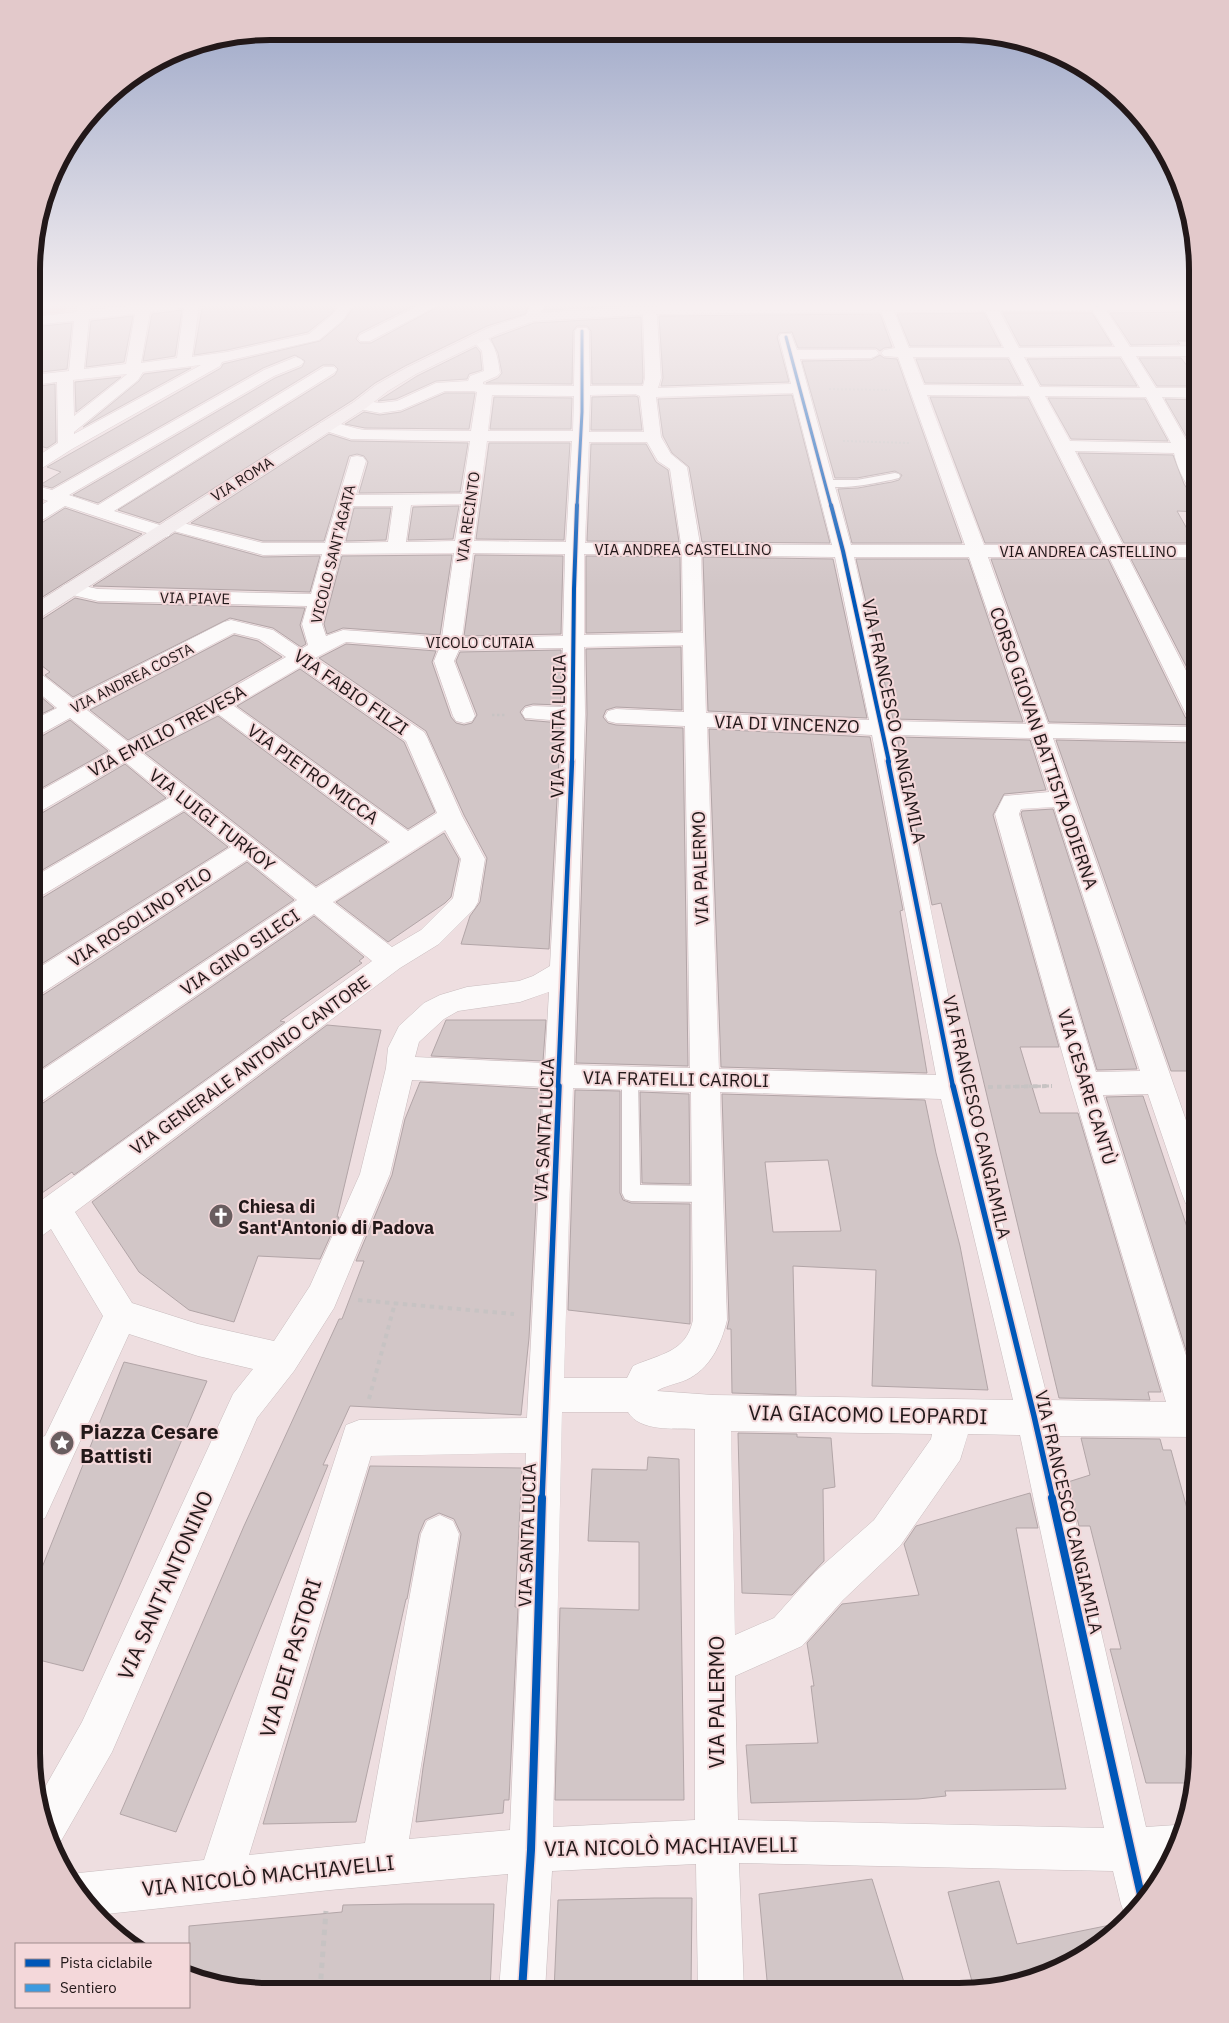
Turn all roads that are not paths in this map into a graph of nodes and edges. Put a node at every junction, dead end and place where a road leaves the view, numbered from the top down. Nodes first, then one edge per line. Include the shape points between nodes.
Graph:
1 (69, 397) edge
2 (111, 397) edge
3 (147, 397) edge
4 (228, 397) edge
5 (285, 397) edge
6 (370, 397) edge
7 (417, 397) edge
8 (480, 397) edge
9 (583, 397) edge
10 (649, 397) edge
11 (803, 397) edge
12 (921, 397) edge
13 (1038, 397) edge
14 (1155, 397) edge
15 (360, 405) junction
16 (326, 426) junction
17 (479, 436) junction
18 (653, 437) junction
19 (66, 438) junction
20 (582, 438) junction
21 (1064, 446) junction
22 (1189, 447) edge
23 (1189, 448) edge
24 (1189, 451) edge
25 (40, 460) edge
26 (357, 461) dead end
27 (1189, 472) edge
28 (895, 476) dead end
29 (826, 483) junction
30 (40, 492) edge
31 (59, 497) junction
32 (470, 499) junction
33 (403, 500) junction
34 (346, 501) junction
35 (101, 511) junction
36 (40, 512) edge
37 (166, 528) junction
38 (464, 547) junction
39 (333, 548) junction
40 (396, 548) junction
41 (575, 548) junction
42 (691, 549) junction
43 (975, 550) junction
44 (843, 551) junction
45 (1115, 551) junction
46 (1189, 551) edge
47 (72, 589) junction
48 (320, 600) junction
49 (40, 610) edge
50 (232, 626) joint
51 (693, 639) junction
52 (573, 642) junction
53 (452, 644) junction
54 (310, 652) junction
55 (40, 684) edge
56 (1189, 698) edge
57 (219, 705) junction
58 (71, 709) junction
59 (534, 714) road end
60 (574, 714) junction
61 (464, 716) road end
62 (616, 716) dead end
63 (696, 720) junction
64 (40, 725) edge
65 (882, 728) junction
66 (1039, 730) junction
67 (1189, 734) edge
68 (126, 752) junction
69 (186, 799) junction
70 (1063, 799) junction
71 (40, 800) edge
72 (450, 816) junction
73 (407, 843) junction
74 (248, 848) junction
75 (40, 885) edge
76 (315, 901) junction
77 (465, 902) joint
78 (391, 960) junction
79 (563, 970) junction
80 (40, 981) edge
81 (400, 1068) junction
82 (561, 1076) junction
83 (630, 1078) junction
84 (706, 1079) junction
85 (1157, 1082) junction
86 (1085, 1084) junction
87 (40, 1087) edge
88 (953, 1088) junction
89 (1189, 1172) edge
90 (708, 1194) junction
91 (52, 1220) edge
92 (132, 1318) junction
93 (282, 1359) junction
94 (546, 1395) junction
95 (637, 1395) junction
96 (1189, 1407) edge
97 (714, 1412) junction
98 (954, 1415) junction
99 (1034, 1416) junction
100 (1189, 1419) edge
101 (544, 1435) junction
102 (44, 1454) edge
103 (40, 1471) edge
104 (440, 1534) dead end
105 (716, 1664) junction
106 (50, 1819) edge
107 (717, 1841) junction
108 (1169, 1847) edge
109 (531, 1850) junction
110 (1130, 1850) junction
111 (383, 1863) junction
112 (220, 1879) junction
113 (88, 1894) edge
114 (1141, 1895) edge
115 (522, 1983) edge
116 (720, 1983) edge

1 - 19 street
2 - 19 street
3 - 19 street
4 - 31 street
5 - 35 street
6 - 15 main road, VIA ROMA
7 - 15 street via 401,405 380,408
8 - 17 street, VIA RECINTO
9 - 20 street, VIA SANTA LUCIA
10 - 18 street, VIA PALERMO
11 - 29 street, VIA FRANCESCO CANGIAMILA
12 - 43 street, CORSO GIOVAN BATTISTA ODIERNA
13 - 21 street
14 - 22 street
15 - 16 main road, VIA ROMA
16 - 17 street via 351,434
16 - 37 main road, VIA ROMA
17 - 20 street
17 - 32 street, VIA RECINTO
18 - 20 street
18 - 42 street, VIA PALERMO via 664,457 678,467
19 - 25 street
20 - 41 street, VIA SANTA LUCIA
21 - 23 street
21 - 45 street
24 - 27 street via 1185,465
26 - 34 street, VICOLO SANT'AGATA
28 - 29 lane via 858,483
29 - 44 street, VIA FRANCESCO CANGIAMILA
30 - 31 street, VIA ANDREA CASTELLINO
31 - 35 street, VIA ANDREA CASTELLINO
31 - 36 street
32 - 33 street
32 - 38 street, VIA RECINTO
33 - 34 street
33 - 40 street
34 - 39 street, VICOLO SANT'AGATA
35 - 37 street, VIA ANDREA CASTELLINO
37 - 39 street, VIA ANDREA CASTELLINO via 263,549
37 - 47 main road, VIA ROMA
38 - 40 street, VIA ANDREA CASTELLINO
38 - 41 street, VIA ANDREA CASTELLINO
38 - 53 street, VIA RECINTO
39 - 40 street, VIA ANDREA CASTELLINO
39 - 48 street, VICOLO SANT'AGATA
41 - 42 street, VIA ANDREA CASTELLINO
41 - 52 street, VIA SANTA LUCIA
42 - 44 street, VIA ANDREA CASTELLINO
42 - 51 street, VIA PALERMO
43 - 44 street, VIA ANDREA CASTELLINO
43 - 45 street, VIA ANDREA CASTELLINO
43 - 66 street, CORSO GIOVAN BATTISTA ODIERNA
44 - 65 street, VIA FRANCESCO CANGIAMILA
45 - 46 street, VIA ANDREA CASTELLINO
45 - 56 street
47 - 48 street, VIA PIAVE via 98,595
47 - 49 main road, VIA ROMA
48 - 54 street, VICOLO SANT'AGATA via 312,624
50 - 54 street, VIA FABIO FILZI via 266,634
50 - 58 street, VIA ANDREA COSTA
51 - 52 street, VICOLO CUTAIA
51 - 63 street, VIA PALERMO
52 - 53 street, VICOLO CUTAIA
52 - 60 street, VIA SANTA LUCIA
53 - 54 street, VICOLO CUTAIA via 343,636
53 - 61 street, VIA RECINTO via 444,661
54 - 57 street, VIA EMILIO TREVESA
54 - 72 street, VIA FABIO FILZI via 416,737
55 - 58 street, VIA LUIGI TURKOY
57 - 68 street, VIA EMILIO TREVESA
57 - 73 street, VIA PIETRO MICCA
58 - 64 street, VIA ANDREA COSTA
58 - 68 street, VIA LUIGI TURKOY
59 - 60 street
60 - 79 street, VIA SANTA LUCIA
62 - 63 street, VIA DI VINCENZO
63 - 65 street, VIA DI VINCENZO
63 - 84 street, VIA PALERMO
65 - 66 street, VIA DI VINCENZO
65 - 88 street, VIA FRANCESCO CANGIAMILA
66 - 67 street, VIA DI VINCENZO
66 - 70 street, CORSO GIOVAN BATTISTA ODIERNA
68 - 69 street, VIA LUIGI TURKOY
68 - 71 street, VIA EMILIO TREVESA
69 - 74 street, VIA LUIGI TURKOY
69 - 75 street
70 - 85 street, CORSO GIOVAN BATTISTA ODIERNA
70 - 86 street, VIA CESARE CANTÙ via 1012,802 1008,814
72 - 73 street, VIA GINO SILECI
72 - 77 street, VIA FABIO FILZI via 473,859
73 - 76 street, VIA GINO SILECI
74 - 76 street, VIA LUIGI TURKOY
74 - 80 street, VIA ROSOLINO PILO
76 - 78 street, VIA LUIGI TURKOY
76 - 87 street, VIA GINO SILECI
77 - 78 street, VIA GENERALE ANTONIO CANTORE via 430,937
78 - 91 street, VIA GENERALE ANTONIO CANTORE
79 - 81 street, VIA SANT'ANTONINO via 520,991 467,998 434,1011 409,1034 402,1048
79 - 82 street, VIA SANTA LUCIA
81 - 82 street, VIA FRATELLI CAIROLI
81 - 93 street, VIA SANT'ANTONINO via 374,1174 322,1297
82 - 83 street, VIA FRATELLI CAIROLI
82 - 94 street, VIA SANTA LUCIA
83 - 84 street, VIA FRATELLI CAIROLI
83 - 90 lane via 631,1194
84 - 88 street, VIA FRATELLI CAIROLI
84 - 90 street, VIA PALERMO
85 - 86 street
85 - 89 street, CORSO GIOVAN BATTISTA ODIERNA
86 - 96 street, VIA CESARE CANTÙ
88 - 99 street, VIA FRANCESCO CANGIAMILA
90 - 95 street, VIA PALERMO via 709,1328 703,1343 692,1356 681,1366 645,1378
91 - 92 street
92 - 93 street via 198,1340
92 - 102 street
93 - 106 street, VIA SANT'ANTONINO via 245,1406 97,1737
94 - 95 street
94 - 101 street, VIA SANTA LUCIA
95 - 97 street, VIA GIACOMO LEOPARDI via 644,1408
97 - 98 street, VIA GIACOMO LEOPARDI
97 - 105 street, VIA PALERMO
98 - 99 street, VIA GIACOMO LEOPARDI
98 - 105 street via 947,1447 886,1532 829,1586 788,1632
99 - 100 street, VIA GIACOMO LEOPARDI
99 - 110 street, VIA FRANCESCO CANGIAMILA
101 - 109 street, VIA SANTA LUCIA
101 - 112 street, VIA DEI PASTORI via 359,1438
102 - 103 street
104 - 111 street
105 - 107 street, VIA PALERMO
107 - 109 street, VIA NICOLÒ MACHIAVELLI
107 - 110 street, VIA NICOLÒ MACHIAVELLI
107 - 116 street, VIA PALERMO
108 - 110 street, VIA NICOLÒ MACHIAVELLI
109 - 111 street, VIA NICOLÒ MACHIAVELLI
109 - 115 street, VIA SANTA LUCIA
110 - 114 street, VIA FRANCESCO CANGIAMILA
111 - 112 street, VIA NICOLÒ MACHIAVELLI
112 - 113 street, VIA NICOLÒ MACHIAVELLI

